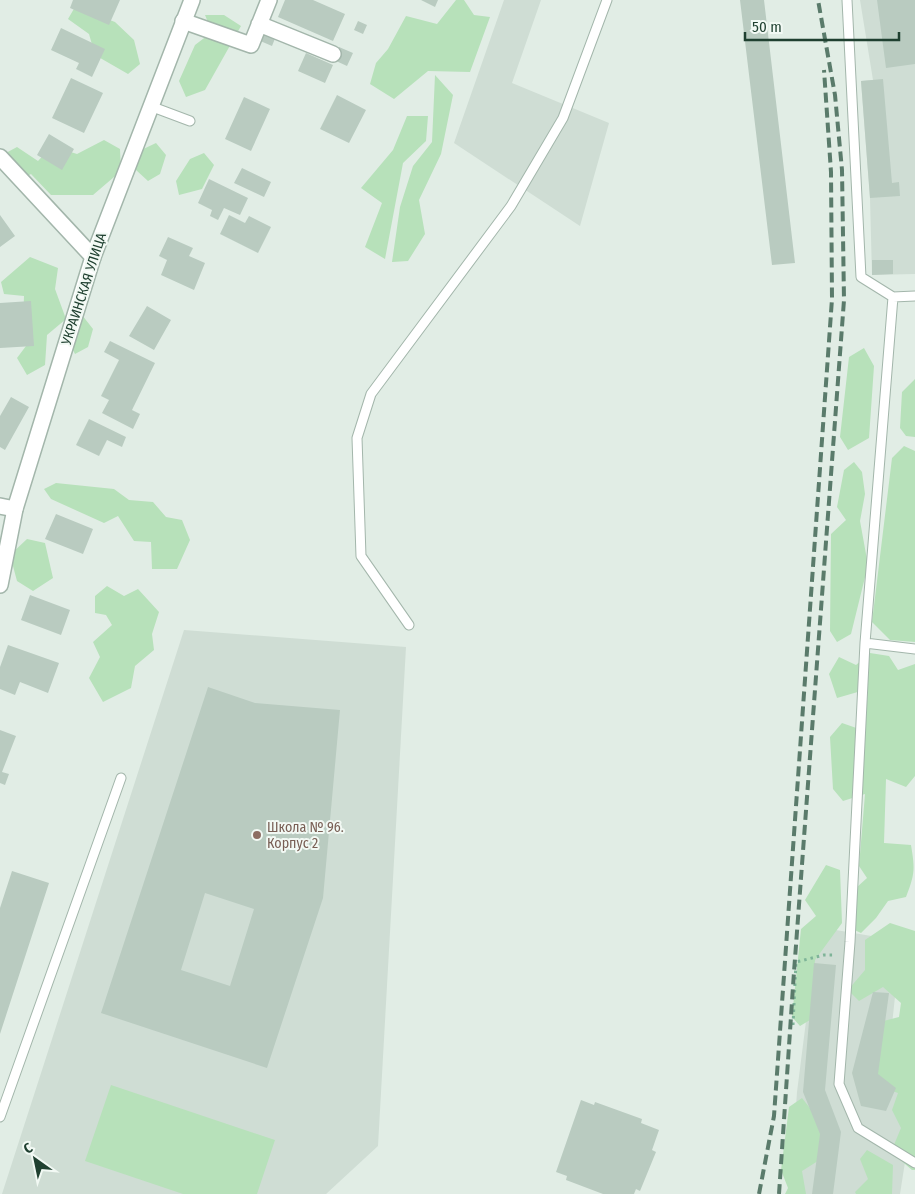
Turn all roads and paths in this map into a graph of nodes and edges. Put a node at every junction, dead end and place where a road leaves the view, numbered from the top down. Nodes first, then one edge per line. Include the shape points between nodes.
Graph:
1 (192, 0) edge
2 (269, 0) edge
3 (608, 0) edge
4 (847, 0) edge
5 (183, 21) junction
6 (260, 24) junction
7 (334, 54) dead end
8 (150, 106) junction
9 (190, 121) dead end
10 (0, 157) edge
11 (93, 257) junction
12 (915, 296) edge
13 (893, 298) junction
14 (7, 507) edge
15 (0, 584) edge
16 (409, 625) dead end
17 (865, 644) junction
18 (915, 649) edge
19 (121, 778) dead end
20 (849, 956) junction
21 (793, 1025) dead end
22 (0, 1117) edge
23 (915, 1163) edge

1 - 5 street, УКРАИНСКАЯ УЛИЦА
2 - 6 street
3 - 16 lane via 563,118 511,206 371,394 356,438 361,556
4 - 13 lane via 861,277
5 - 6 street via 251,45
5 - 8 street, УКРАИНСКАЯ УЛИЦА
6 - 7 street
8 - 9 lane
8 - 11 street, УКРАИНСКАЯ УЛИЦА
10 - 11 street
11 - 14 street, УКРАИНСКАЯ УЛИЦА
12 - 13 lane
13 - 17 lane
14 - 15 street, УКРАИНСКАЯ УЛИЦА
17 - 18 lane
17 - 20 lane
19 - 22 lane
20 - 21 path via 824,955 796,962
20 - 23 lane via 838,1084 858,1128

